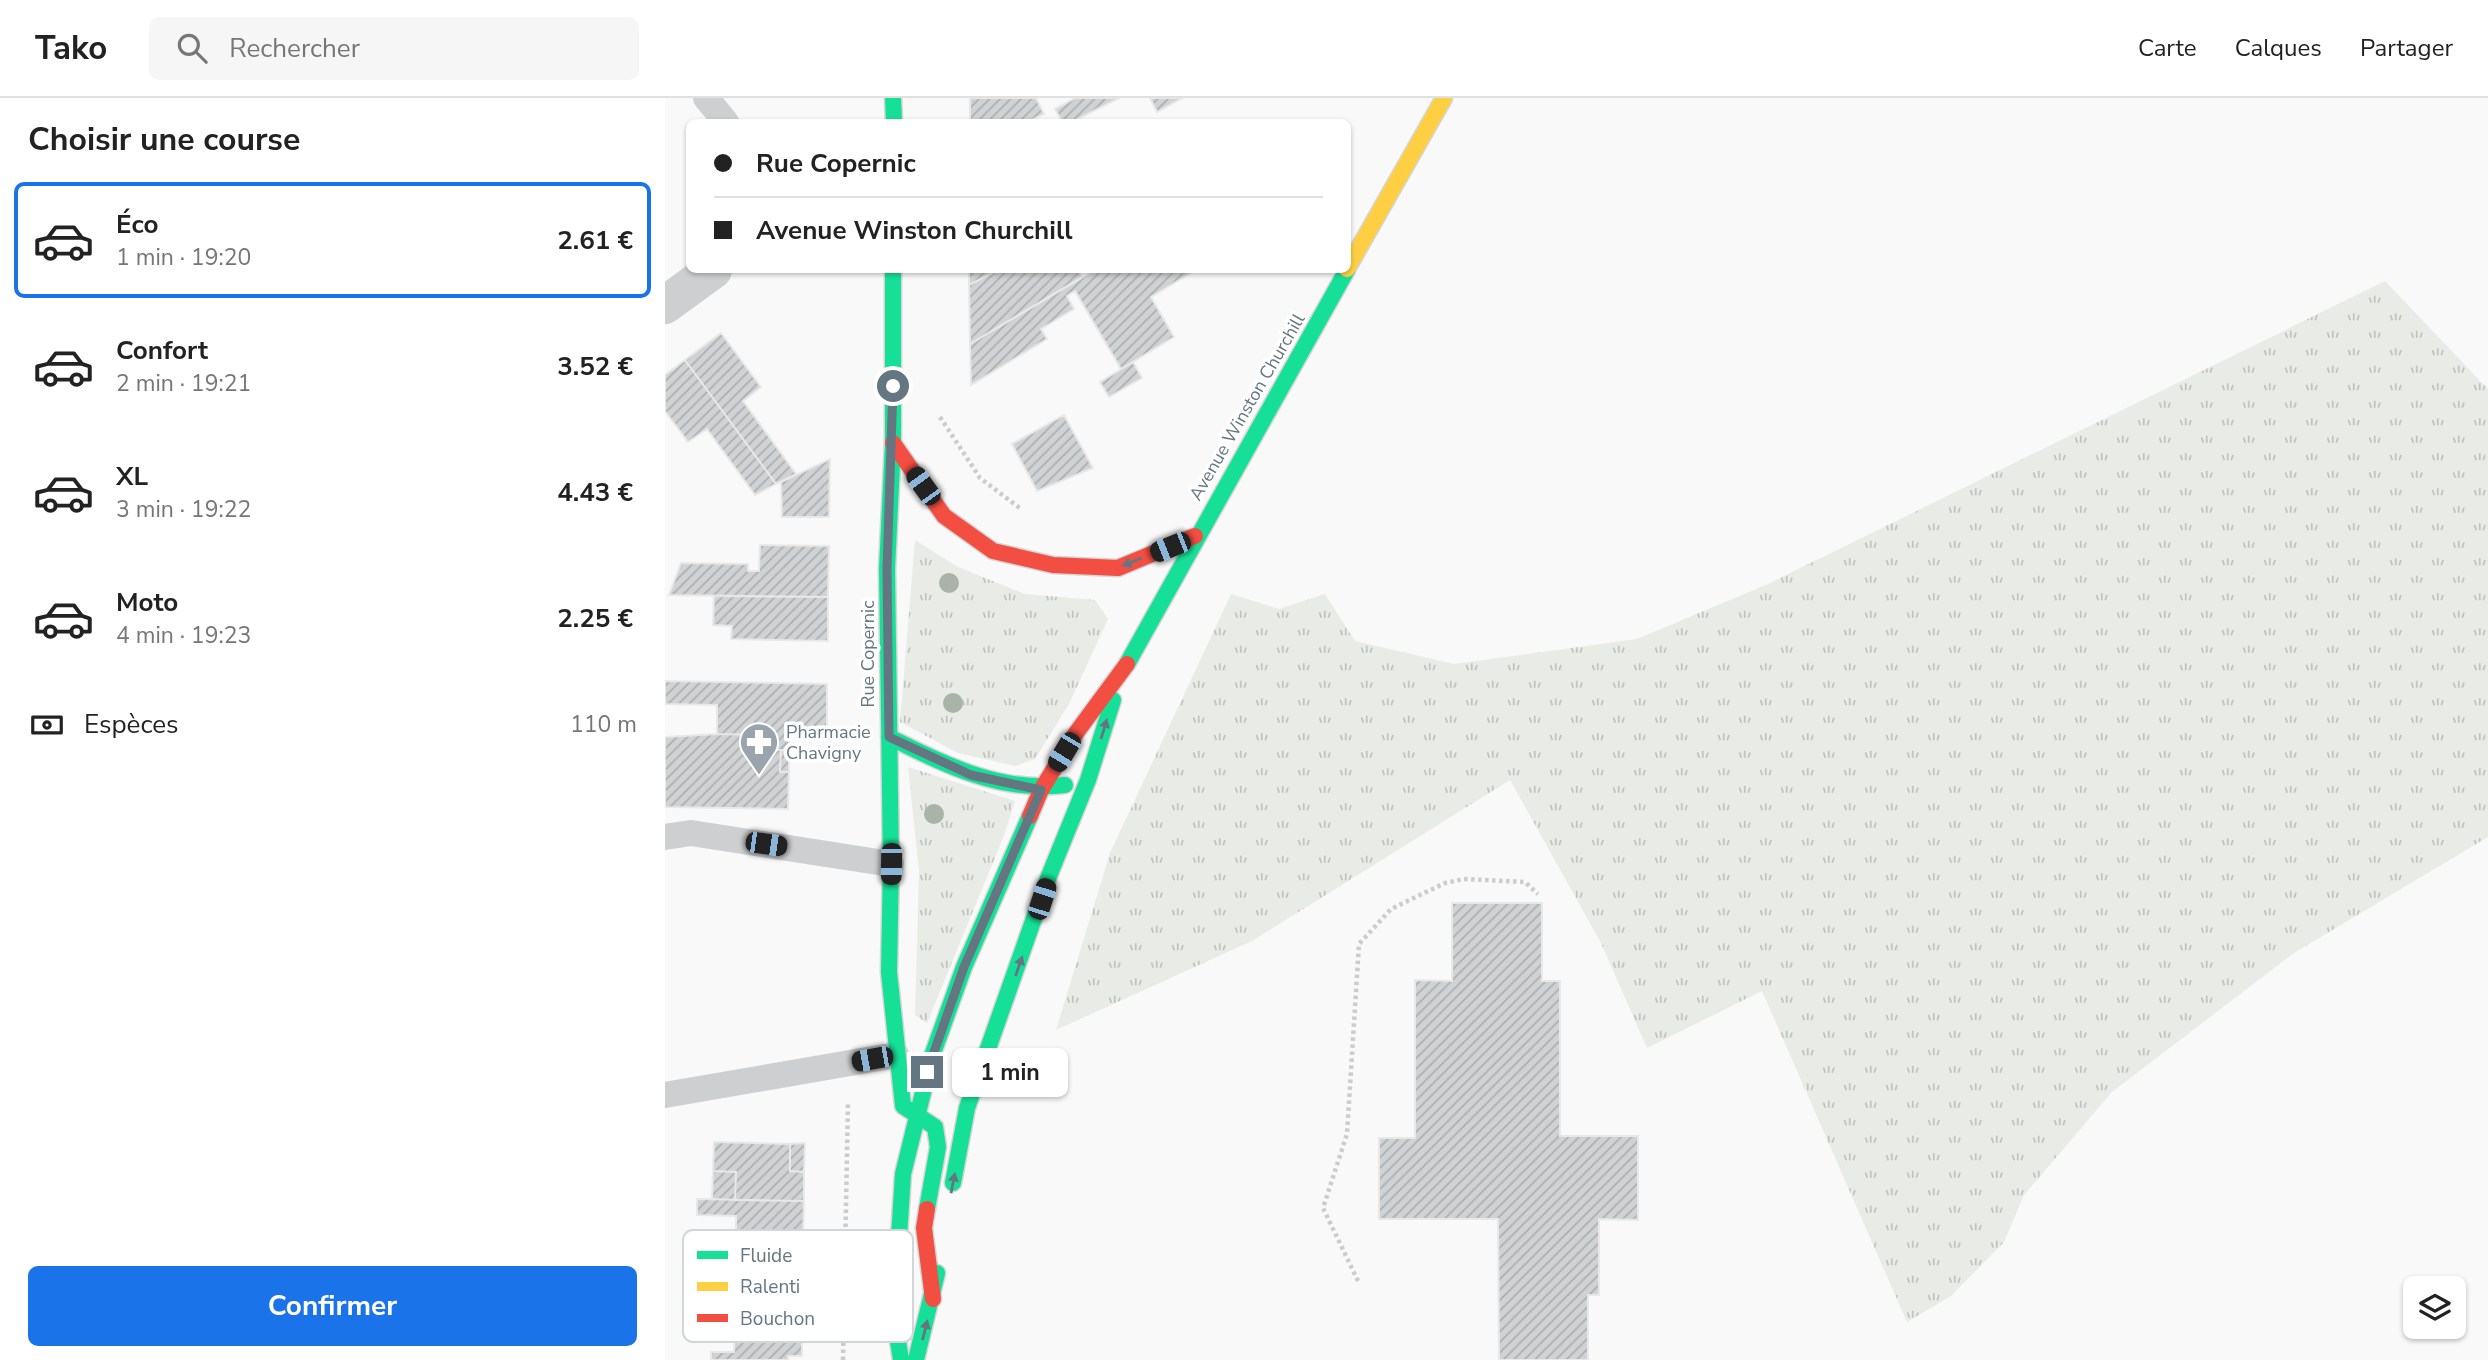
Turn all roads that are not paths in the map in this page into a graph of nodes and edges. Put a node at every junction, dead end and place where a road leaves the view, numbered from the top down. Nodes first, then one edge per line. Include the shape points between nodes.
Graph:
1 (706, 98) edge
2 (893, 98) edge
3 (1444, 98) edge
4 (724, 119) edge
5 (894, 119) edge
6 (1351, 262) edge
7 (709, 273) edge
8 (893, 273) edge
9 (1345, 273) edge
10 (665, 305) edge
11 (893, 443) junction
12 (1195, 536) junction
13 (1121, 674) junction
14 (889, 737) junction
15 (1088, 780) junction
16 (1041, 790) junction
17 (665, 837) edge
18 (891, 864) junction
19 (896, 1055) junction
20 (665, 1096) edge
21 (916, 1115) junction
22 (950, 1204) dead end
23 (899, 1230) edge
24 (942, 1245) dead end
25 (933, 1299) junction
26 (898, 1342) edge
27 (901, 1360) edge
28 (916, 1360) edge

1 - 4 lane
2 - 5 main road
3 - 6 main road, Avenue Winston Churchill
7 - 10 street
8 - 11 main road, Rue Copernic
9 - 12 main road, Avenue Winston Churchill
12 -> 11 main road via 1118,568 1053,565 993,551 944,516
11 - 14 main road, Rue Copernic via 887,569
12 - 13 main road, Avenue Winston Churchill
15 -> 13 main road, Avenue Winston Churchill
13 - 16 main road, Avenue Winston Churchill via 1076,733
14 - 16 main road via 971,775
14 - 18 main road, Rue Copernic
15 - 16 main road
22 -> 15 main road, Avenue Winston Churchill via 967,1108
16 - 21 main road, Avenue Winston Churchill via 964,967
17 - 18 lane via 691,833
18 - 19 main road, Rue Copernic via 889,972
19 - 20 lane
19 - 21 main road, Rue Copernic via 903,1106
21 - 23 main road, Avenue Winston Churchill via 903,1174
21 - 25 main road, Rue Copernic via 935,1127 938,1147 924,1228
24 - 25 main road
28 -> 25 main road
26 - 27 main road, Avenue Winston Churchill

